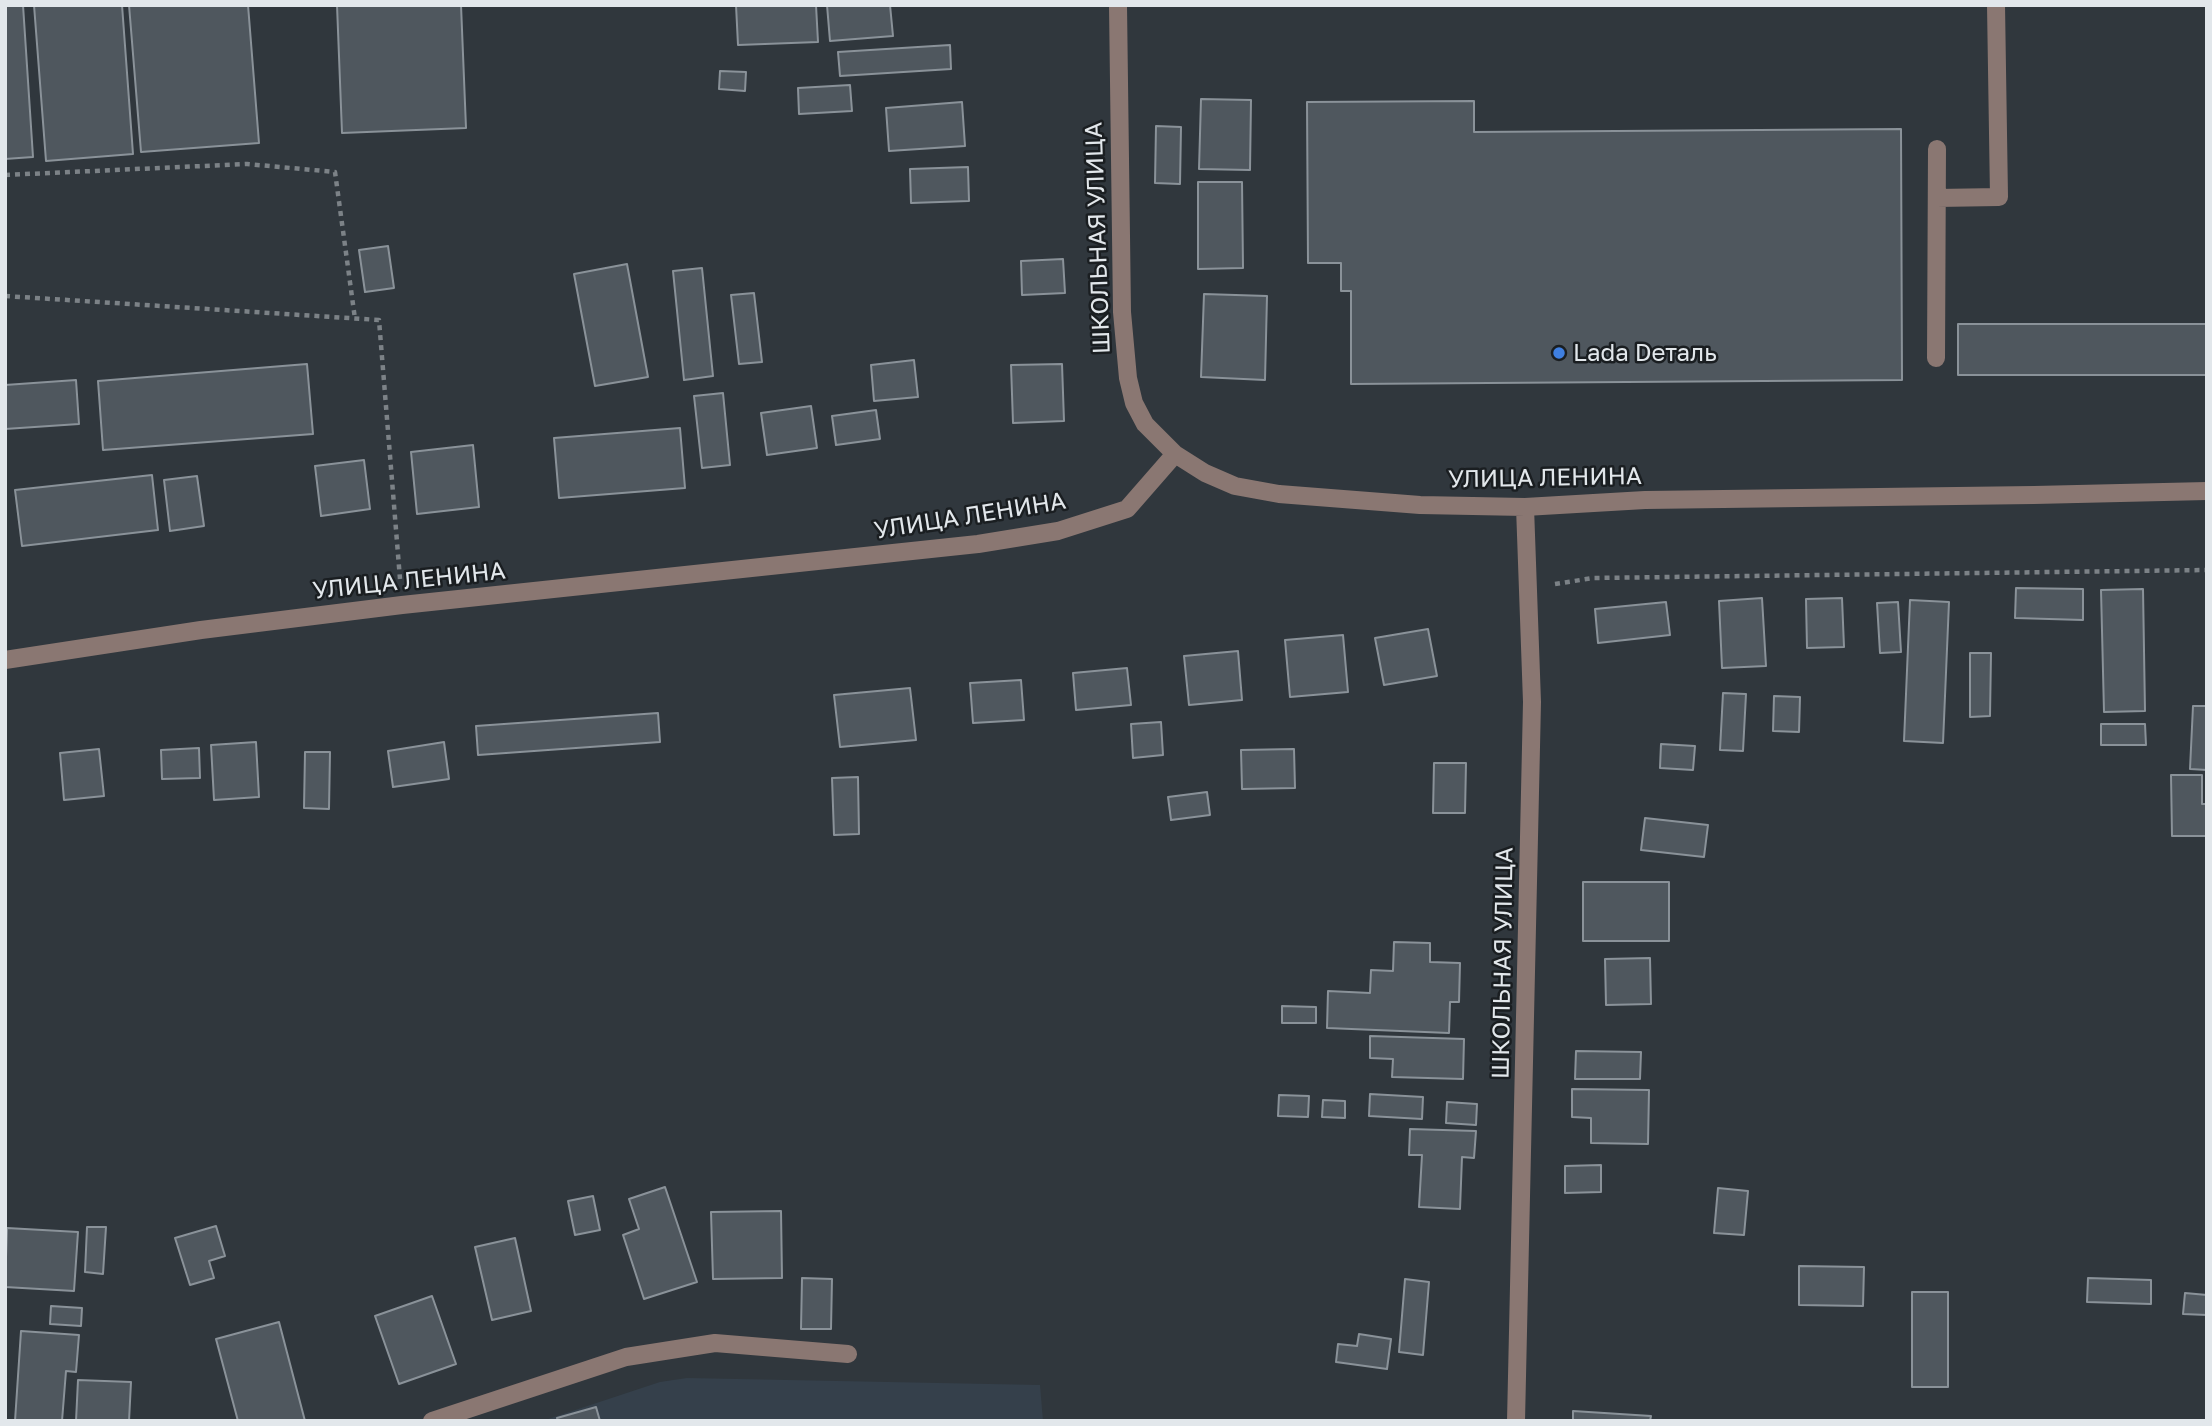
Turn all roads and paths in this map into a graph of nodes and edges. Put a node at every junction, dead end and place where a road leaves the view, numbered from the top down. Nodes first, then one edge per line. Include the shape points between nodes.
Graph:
1 (1118, 5) edge
2 (1996, 5) edge
3 (1937, 149) dead end
4 (5, 176) edge
5 (1937, 198) junction
6 (5, 296) edge
7 (355, 319) junction
8 (1936, 358) dead end
9 (1175, 454) junction
10 (2207, 491) edge
11 (1525, 507) junction
12 (2207, 570) edge
13 (1527, 588) junction
14 (402, 605) junction
15 (5, 660) edge
16 (848, 1354) dead end
17 (432, 1421) edge
18 (1516, 1421) edge

1 - 9 street, ШКОЛЬНАЯ УЛИЦА via 1122,312 1128,378 1145,424
2 - 5 street via 1999,197
3 - 5 street
4 - 7 path via 247,164 335,172
5 - 8 street
6 - 7 path
7 - 14 path via 379,320
9 - 11 street, УЛИЦА ЛЕНИНА via 1235,486 1279,494 1420,505
9 - 14 street, УЛИЦА ЛЕНИНА via 1127,509 1058,531 964,546
10 - 11 street, УЛИЦА ЛЕНИНА via 1644,500
11 - 13 street, ШКОЛЬНАЯ УЛИЦА
12 - 13 path via 1593,578
13 - 18 street, ШКОЛЬНАЯ УЛИЦА via 1532,702
14 - 15 street, УЛИЦА ЛЕНИНА
16 - 17 street via 715,1343 626,1357

